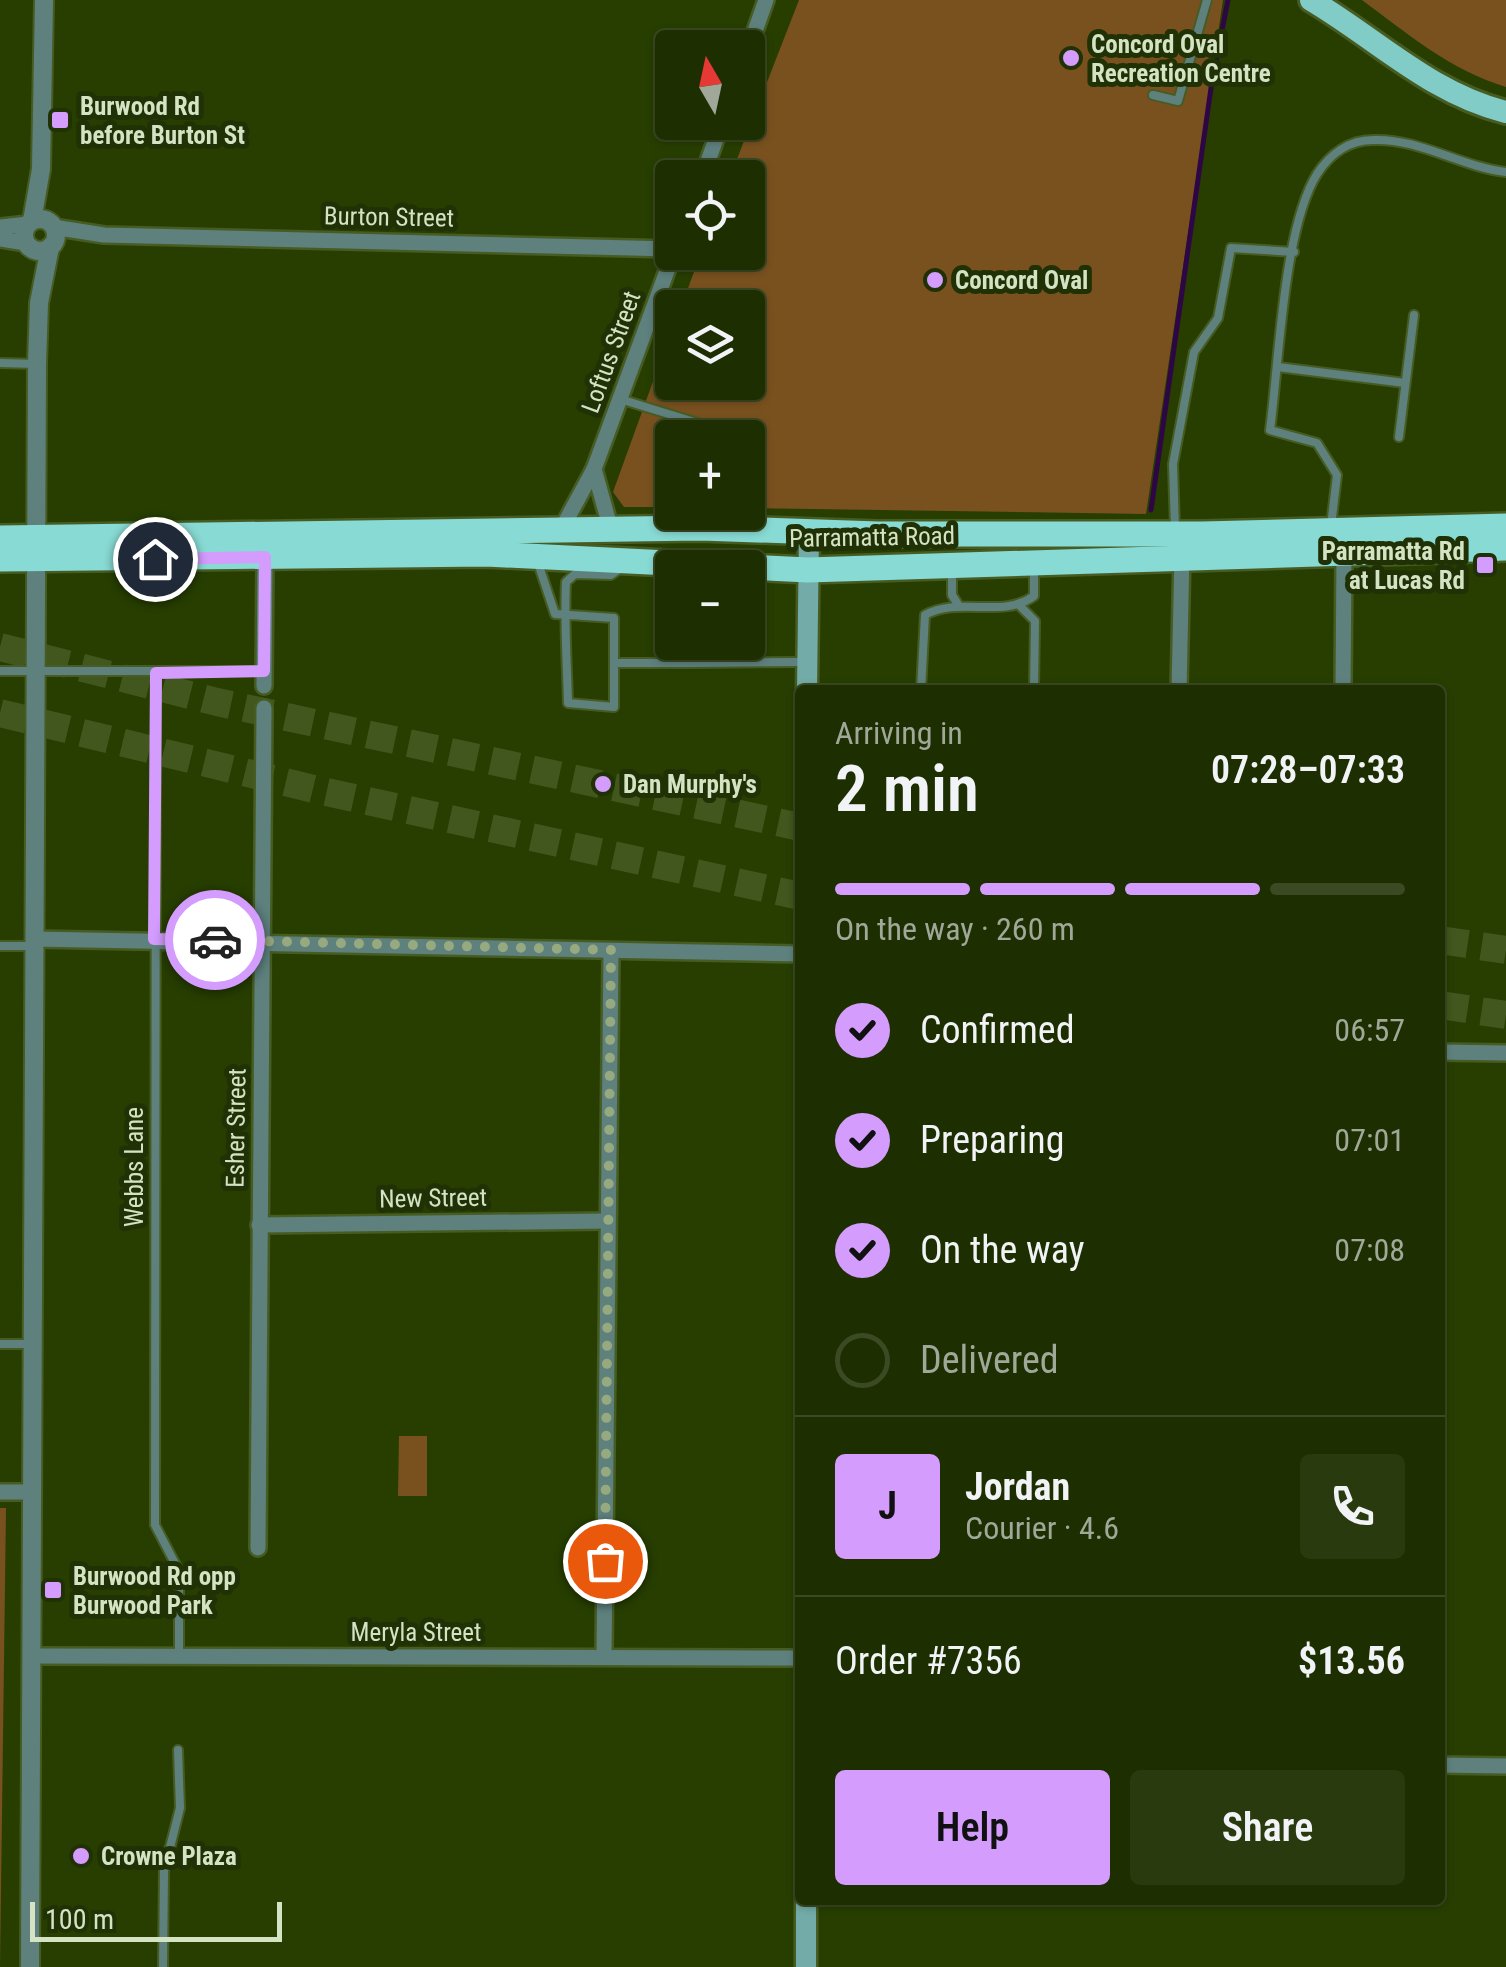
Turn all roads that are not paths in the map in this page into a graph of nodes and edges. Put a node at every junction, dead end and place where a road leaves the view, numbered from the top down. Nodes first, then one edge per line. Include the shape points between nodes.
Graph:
1 (44, 0) edge
2 (766, 0) edge
3 (1207, 0) edge
4 (1311, 0) edge
5 (755, 30) edge
6 (1153, 95) dead end
7 (1506, 112) edge
8 (1506, 172) edge
9 (0, 227) edge
10 (40, 234) junction
11 (0, 239) edge
12 (655, 250) edge
13 (1294, 252) junction
14 (655, 307) edge
15 (1414, 315) dead end
16 (0, 363) edge
17 (37, 364) junction
18 (1278, 367) junction
19 (1405, 384) junction
20 (620, 400) junction
21 (687, 420) edge
22 (1399, 436) dead end
23 (594, 469) junction
24 (1506, 526) edge
25 (561, 530) junction
26 (611, 530) junction
27 (809, 533) junction
28 (1032, 534) junction
29 (0, 538) edge
30 (1179, 542) junction
31 (1338, 542) junction
32 (1506, 548) edge
33 (36, 550) junction
34 (532, 555) junction
35 (265, 557) junction
36 (634, 559) junction
37 (0, 560) edge
38 (655, 562) edge
39 (1034, 563) junction
40 (952, 566) junction
41 (765, 568) edge
42 (808, 570) junction
43 (959, 606) junction
44 (1020, 606) junction
45 (566, 616) junction
46 (753, 660) joint
47 (690, 662) joint
48 (615, 663) junction
49 (807, 663) junction
50 (0, 671) edge
51 (37, 671) junction
52 (156, 673) junction
53 (264, 678) joint
54 (807, 685) edge
55 (921, 685) edge
56 (1034, 685) edge
57 (1179, 685) edge
58 (1343, 685) edge
59 (264, 708) dead end
60 (154, 939) junction
61 (262, 941) junction
62 (34, 943) junction
63 (0, 946) edge
64 (611, 950) junction
65 (795, 954) edge
66 (1445, 1052) edge
67 (1506, 1053) edge
68 (607, 1221) junction
69 (259, 1225) junction
70 (0, 1344) edge
71 (33, 1344) junction
72 (0, 1492) edge
73 (32, 1492) junction
74 (258, 1548) dead end
75 (31, 1656) junction
76 (179, 1656) junction
77 (604, 1657) junction
78 (795, 1658) edge
79 (178, 1750) dead end
80 (1445, 1765) edge
81 (1506, 1766) edge
82 (806, 1905) edge
83 (30, 1967) edge
84 (163, 1967) edge
85 (806, 1967) edge

1 - 10 street
2 - 5 street
3 - 6 lane via 1178,102
4 - 7 main road via 1452,94
8 - 13 lane via 1377,139 1353,142 1315,177
9 - 10 street, Burton Street
10 - 11 street, Burton Street
10 - 12 street, Burton Street
10 - 17 street
13 - 18 lane
13 - 30 lane via 1231,248 1218,318 1194,352 1173,464
14 - 20 street, Loftus Street
15 - 19 lane
16 - 17 lane
17 - 33 street
18 - 19 lane
18 - 31 lane via 1270,430 1317,443 1336,475
19 - 22 lane
20 - 21 lane
20 - 23 street, Loftus Street
23 - 25 street, Loftus Street
23 - 26 street
24 - 31 highway, Parramatta Road
25 - 26 highway, Parramatta Road
25 - 33 highway, Parramatta Road
26 - 27 highway, Parramatta Road
27 - 28 highway, Parramatta Road
27 - 42 main road
28 - 30 highway, Parramatta Road
28 - 39 highway
29 - 33 highway, Parramatta Road
30 - 31 highway, Parramatta Road
30 - 39 highway, Parramatta Road
30 - 57 street
31 - 32 highway, Parramatta Road
31 - 58 street
33 - 35 highway, Parramatta Road
33 - 37 highway, Parramatta Road
33 - 51 street
34 - 35 highway, Parramatta Road
34 - 36 highway, Parramatta Road
34 - 45 lane via 544,570 555,614
35 - 53 street
36 - 38 highway, Parramatta Road
36 - 45 lane via 611,575 575,574 566,582
39 - 40 highway, Parramatta Road
39 - 44 lane via 1034,596
40 - 42 highway, Parramatta Road
40 - 43 lane
41 - 42 highway, Parramatta Road
42 - 49 main road
43 - 44 lane
43 - 55 lane via 925,615
44 - 56 lane via 1035,621
45 - 48 lane via 614,618
45 - 48 lane via 568,703 614,707
46 - 47 lane
46 - 49 lane
47 - 48 lane
49 - 54 main road
50 - 51 lane
51 - 52 lane
51 - 62 street
52 - 53 lane
52 - 60 lane, Webbs Lane
59 - 61 street, Esher Street
60 - 61 street
60 - 62 street
60 - 76 lane, Webbs Lane via 155,1525 178,1571
61 - 64 street
61 - 69 street, Esher Street
62 - 63 lane
62 - 71 street
64 - 65 street
64 - 68 street
66 - 67 street
68 - 69 street, New Street
68 - 77 street
69 - 74 street, Esher Street
70 - 71 lane
71 - 73 street
72 - 73 street
73 - 75 street
75 - 76 street, Meryla Street
75 - 83 street
76 - 77 street, Meryla Street
77 - 78 street, Meryla Street
79 - 84 lane via 180,1808 164,1871
80 - 81 street
82 - 85 main road

